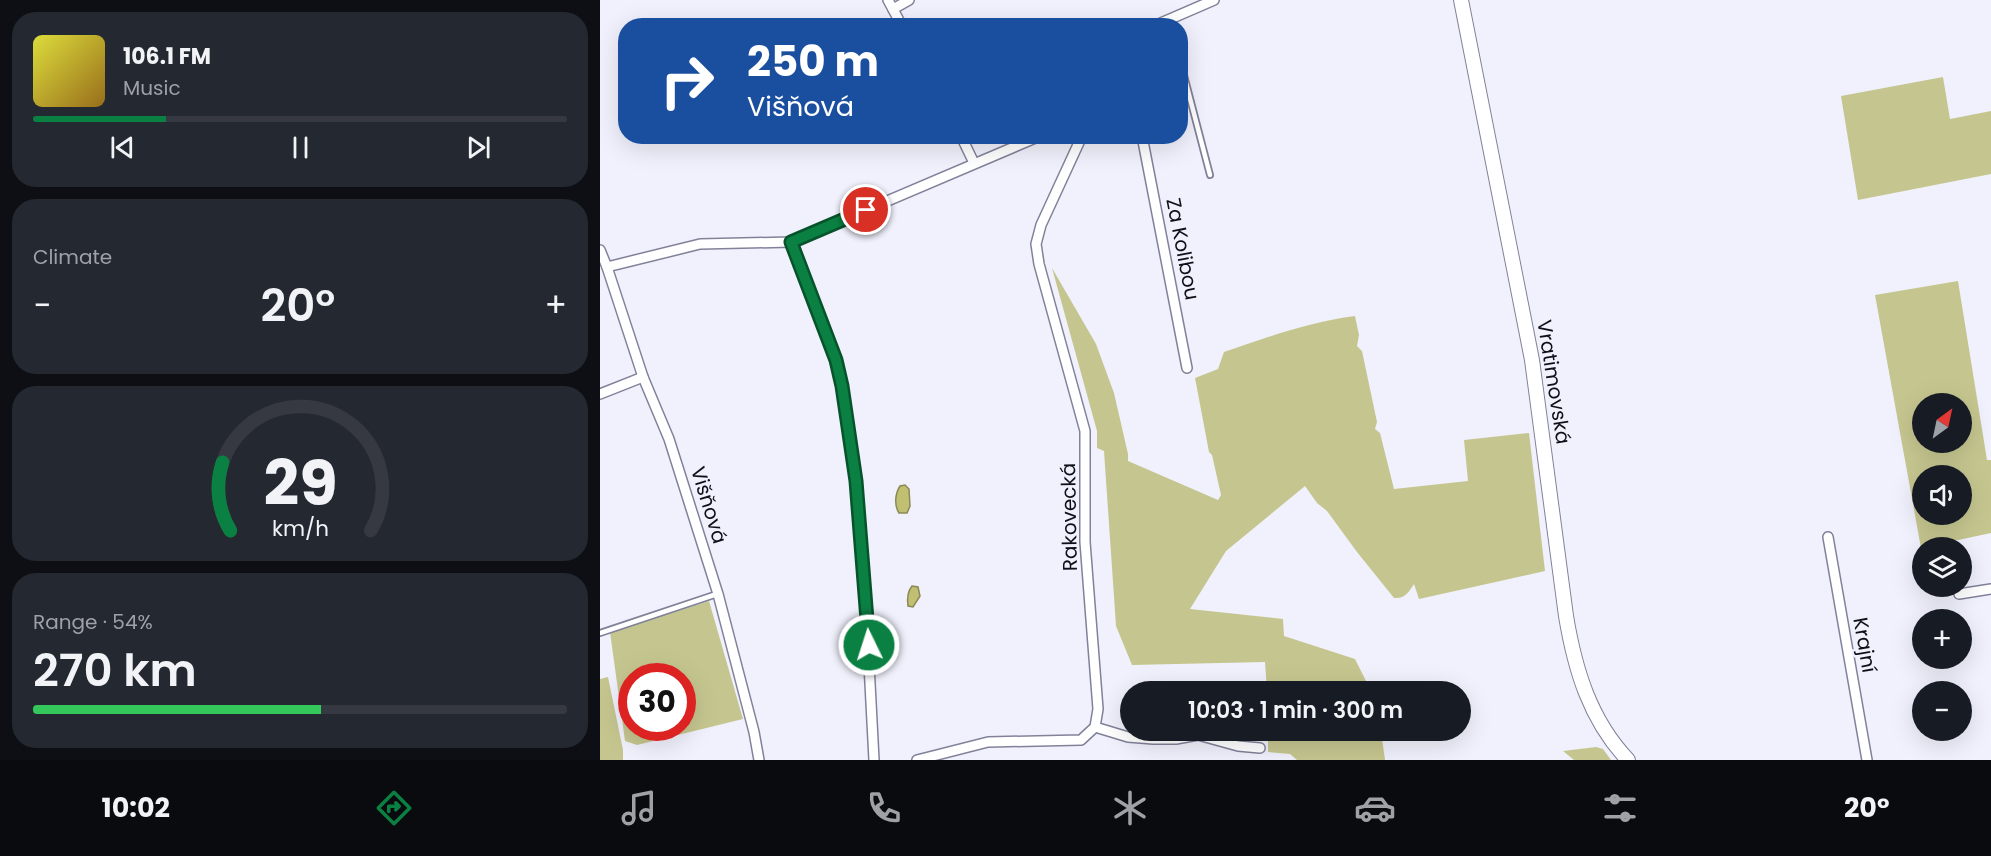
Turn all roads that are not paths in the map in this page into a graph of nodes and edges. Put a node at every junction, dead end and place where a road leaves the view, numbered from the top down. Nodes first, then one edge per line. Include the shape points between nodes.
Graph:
1 (909, 0) edge
2 (1214, 0) edge
3 (1461, 0) edge
4 (891, 4) edge
5 (898, 18) edge
6 (1181, 18) edge
7 (1188, 91) edge
8 (965, 144) edge
9 (1020, 144) edge
10 (1078, 144) edge
11 (1144, 144) edge
12 (974, 163) junction
13 (1210, 175) dead end
14 (791, 242) junction
15 (600, 250) edge
16 (605, 271) edge
17 (1187, 368) dead end
18 (643, 377) junction
19 (600, 393) edge
20 (1828, 537) dead end
21 (1991, 589) edge
22 (1972, 592) edge
23 (718, 594) junction
24 (600, 633) edge
25 (1095, 727) junction
26 (1260, 748) dead end
27 (759, 760) edge
28 (874, 760) edge
29 (917, 760) edge
30 (1628, 760) edge
31 (1867, 760) edge

1 - 4 street
2 - 6 street
3 - 30 main road, Vratimovská via 1532,360 1574,658 1597,719
4 - 5 street
7 - 13 lane
8 - 12 street
9 - 12 street
10 - 25 street, Rakovecká via 1036,244 1086,430 1085,542 1098,709
11 - 17 street, Za Kolibou
12 - 14 street
14 - 16 street via 700,244
14 - 28 street via 836,360 842,386 856,481
15 - 16 street, Višňová
16 - 18 street, Višňová
18 - 19 street
18 - 23 street, Višňová via 669,439
20 - 31 street, Krajní
21 - 22 street
23 - 24 lane
23 - 27 street, Višňová
25 - 26 street via 1128,737 1176,739 1198,735
25 - 29 street via 1081,740 988,742

